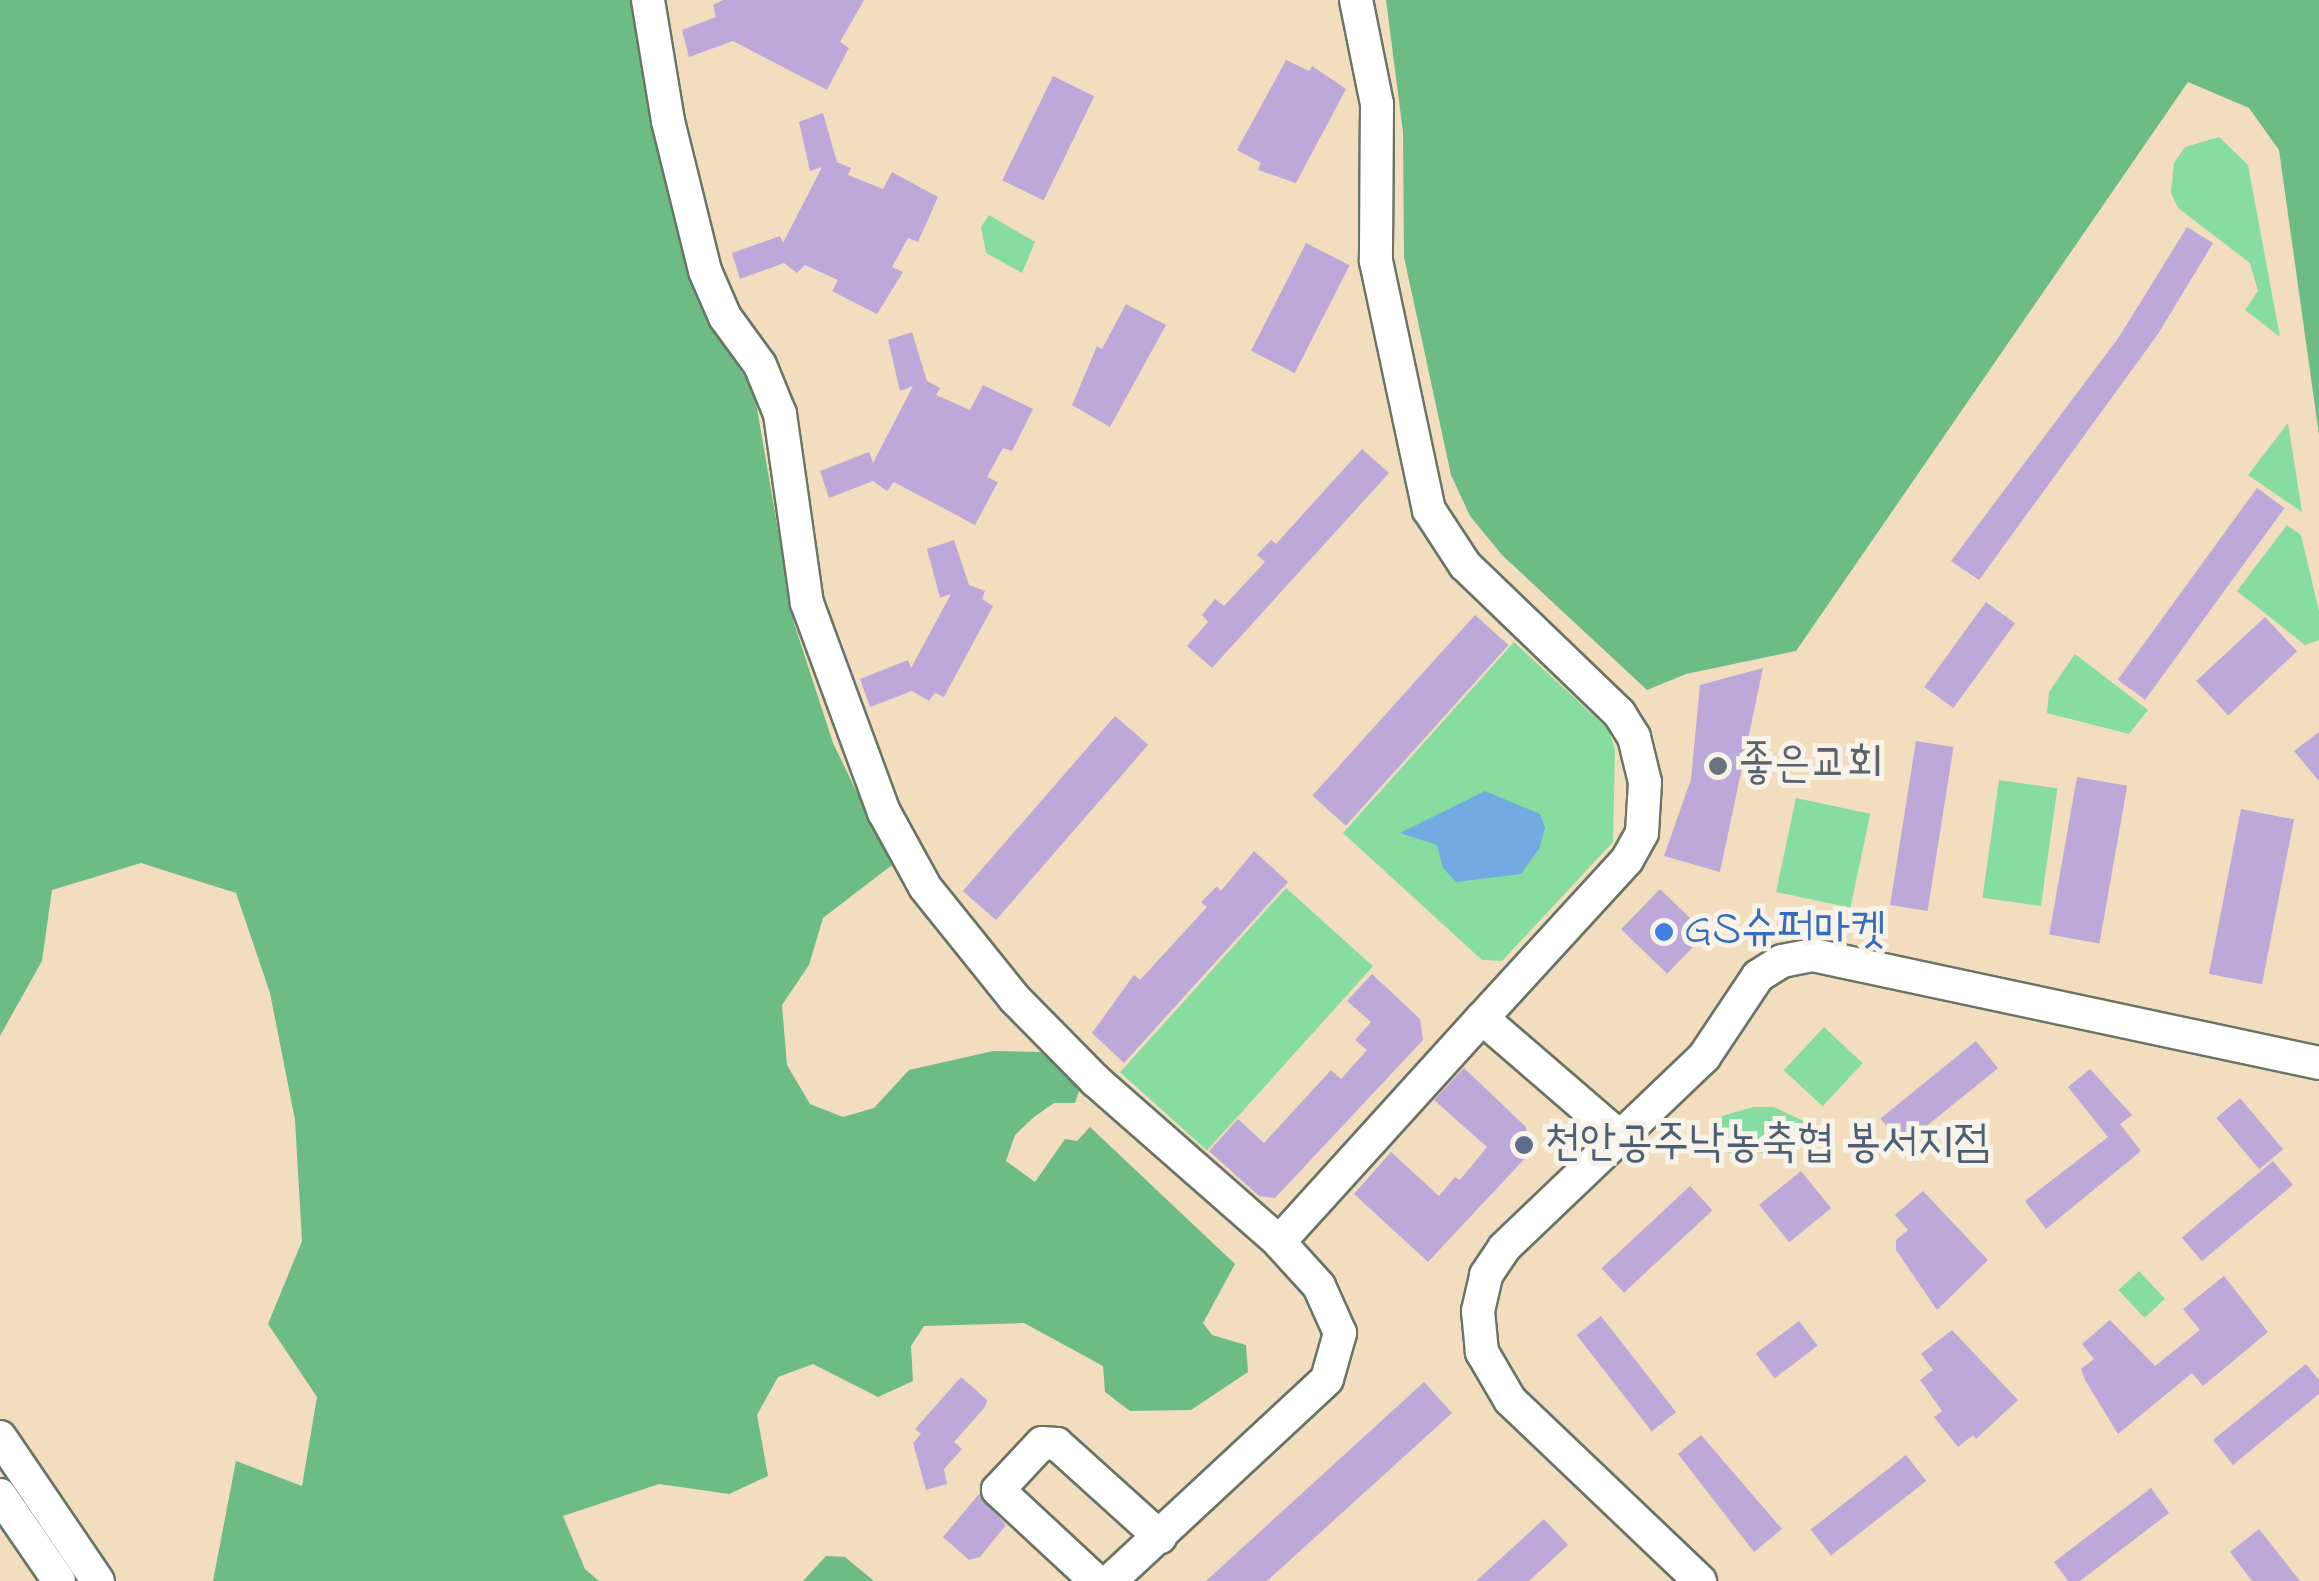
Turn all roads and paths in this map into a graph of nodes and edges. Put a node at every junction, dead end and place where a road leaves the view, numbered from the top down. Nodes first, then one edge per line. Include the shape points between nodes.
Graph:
1 (648, 0) edge
2 (1356, 0) edge
3 (1482, 1018) junction
4 (2319, 1064) edge
5 (1620, 1137) junction
6 (1279, 1242) junction
7 (0, 1438) edge
8 (0, 1495) edge
9 (1160, 1536) junction
10 (58, 1581) edge
11 (98, 1581) edge
12 (1096, 1581) edge
13 (1110, 1581) edge
14 (1700, 1581) edge

1 - 6 street via 668,120 705,271 725,317 760,365 780,414 806,602 884,812 925,887 1015,999 1096,1081
2 - 3 street via 1377,104 1376,262 1429,510 1465,565 1619,713 1634,737 1645,782 1642,833 1627,860
3 - 5 street
3 - 6 street
4 - 5 street via 1813,956 1782,961 1758,976 1704,1057
5 - 14 street via 1504,1248 1486,1275 1478,1311 1482,1352 1510,1400
6 - 9 street via 1319,1286 1340,1333 1327,1379
7 - 11 street
8 - 10 street
9 - 12 street via 1057,1444 1042,1443 998,1490
9 - 13 street

